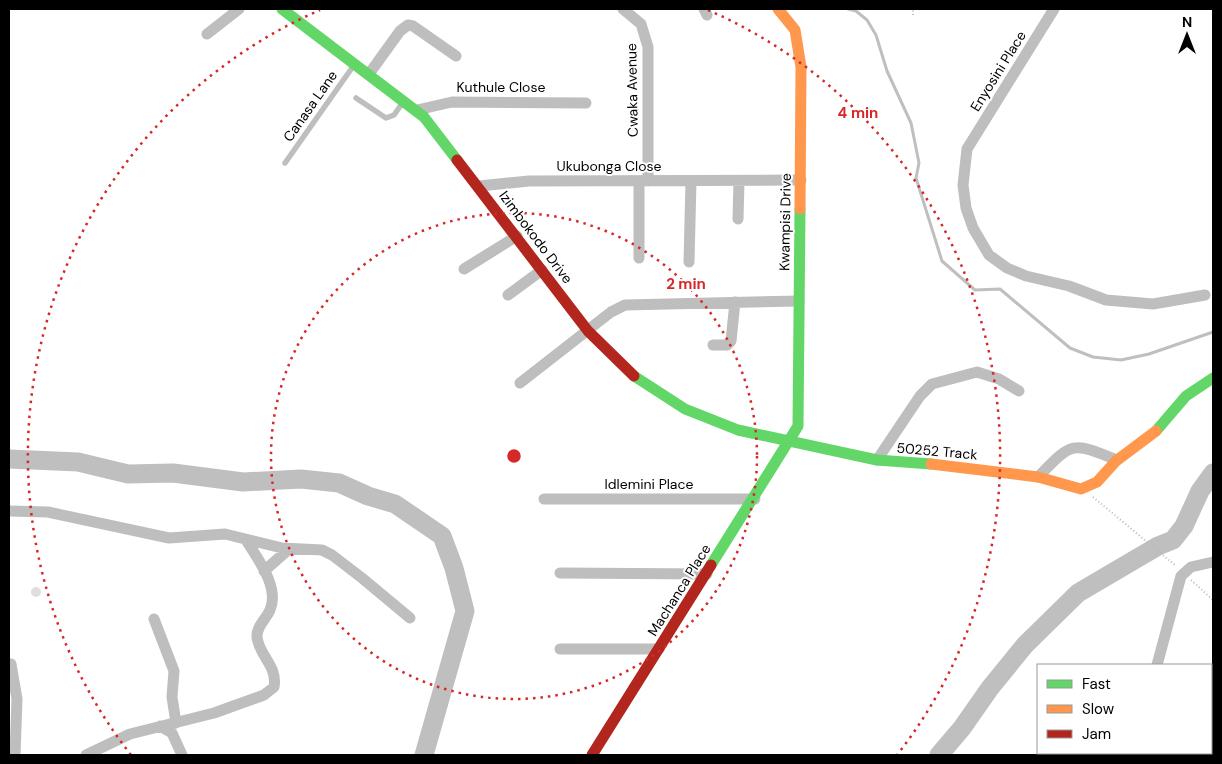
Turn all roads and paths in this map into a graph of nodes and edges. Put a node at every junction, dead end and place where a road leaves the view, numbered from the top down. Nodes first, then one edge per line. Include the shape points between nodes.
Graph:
1 (239, 9) edge
2 (282, 9) edge
3 (623, 9) edge
4 (778, 9) edge
5 (913, 9) edge
6 (1054, 9) edge
7 (913, 16) dead end
8 (206, 34) dead end
9 (456, 56) dead end
10 (355, 63) junction
11 (368, 74) junction
12 (356, 98) dead end
13 (404, 101) junction
14 (586, 103) dead end
15 (417, 110) junction
16 (286, 162) dead end
17 (801, 180) junction
18 (643, 181) junction
19 (691, 181) junction
20 (739, 181) junction
21 (479, 186) junction
22 (738, 219) dead end
23 (517, 236) junction
24 (639, 258) dead end
25 (689, 262) dead end
26 (464, 269) dead end
27 (542, 270) junction
28 (508, 295) dead end
29 (1205, 295) dead end
30 (799, 301) junction
31 (735, 302) junction
32 (588, 331) junction
33 (713, 345) dead end
34 (1213, 378) edge
35 (520, 383) dead end
36 (1019, 391) dead end
37 (791, 440) junction
38 (878, 460) junction
39 (1117, 460) junction
40 (1038, 477) junction
41 (544, 499) dead end
42 (755, 499) junction
43 (1106, 508) dead end
44 (9, 511) edge
45 (246, 540) junction
46 (288, 549) junction
47 (1213, 562) edge
48 (264, 571) junction
49 (560, 573) dead end
50 (1182, 573) junction
51 (707, 574) junction
52 (1213, 600) edge
53 (410, 618) dead end
54 (154, 619) dead end
55 (560, 649) dead end
56 (659, 649) junction
57 (11, 664) dead end
58 (1157, 664) edge
59 (176, 724) junction
60 (160, 726) junction
61 (15, 755) edge
62 (86, 755) edge
63 (182, 755) edge
64 (592, 755) edge

1 - 8 street
2 - 10 street, Izimbokodo Drive
3 - 18 street, Cwaka Avenue via 641,24 648,47
4 - 17 street, Kwampisi Drive via 792,24 800,51
5 - 7 path
6 - 29 street, Enyosini Place via 967,149 963,173 966,208 980,241 998,263 1017,273 1069,286 1106,300 1153,304
9 - 11 street via 408,25
10 - 11 street, Izimbokodo Drive
10 - 16 lane, Canasa Lane
11 - 13 street, Izimbokodo Drive
12 - 13 lane via 388,118
13 - 15 street, Izimbokodo Drive
14 - 15 street, Kuthule Close via 452,102
15 - 21 street, Izimbokodo Drive
17 - 20 street, Ukubonga Close
17 - 30 street, Kwampisi Drive
18 - 19 street, Ukubonga Close
18 - 21 street, Ukubonga Close via 529,181
18 - 24 street, Cwaka Avenue
19 - 20 street, Ukubonga Close
19 - 25 street
20 - 22 street
21 - 23 street, Izimbokodo Drive
23 - 26 street
23 - 27 street, Izimbokodo Drive
27 - 28 street
27 - 32 street, Izimbokodo Drive
30 - 31 street
30 - 37 street, Kwampisi Drive via 799,420
31 - 32 street via 624,305
31 - 33 street via 731,341 727,345
32 - 35 street
32 - 37 street, Izimbokodo Drive via 634,375 685,409 738,430
34 - 39 street via 1188,392 1153,433
36 - 38 street via 981,372 932,384 920,396
37 - 38 street, 50252 Track
37 - 42 street, Machanca Place
38 - 40 street, 50252 Track
39 - 40 street, 50252 Track via 1089,488 1081,489
39 - 40 street via 1090,449 1074,447 1063,452
41 - 42 street, Idlemini Place
42 - 51 street, Machanca Place
43 - 50 path
44 - 45 street via 48,512 169,538 225,534
45 - 46 street
45 - 48 street
46 - 48 street
46 - 53 street via 310,548 332,555
47 - 50 street via 1191,567
48 - 59 street via 271,588 272,604 257,637 272,667 274,687 214,713
49 - 51 street
50 - 52 path
50 - 58 street
51 - 56 street, Machanca Place
54 - 59 street via 174,671 172,697
55 - 56 street
56 - 64 street, Machanca Place
57 - 61 street via 17,699
59 - 60 street
60 - 62 street via 130,734
60 - 63 street via 172,733

